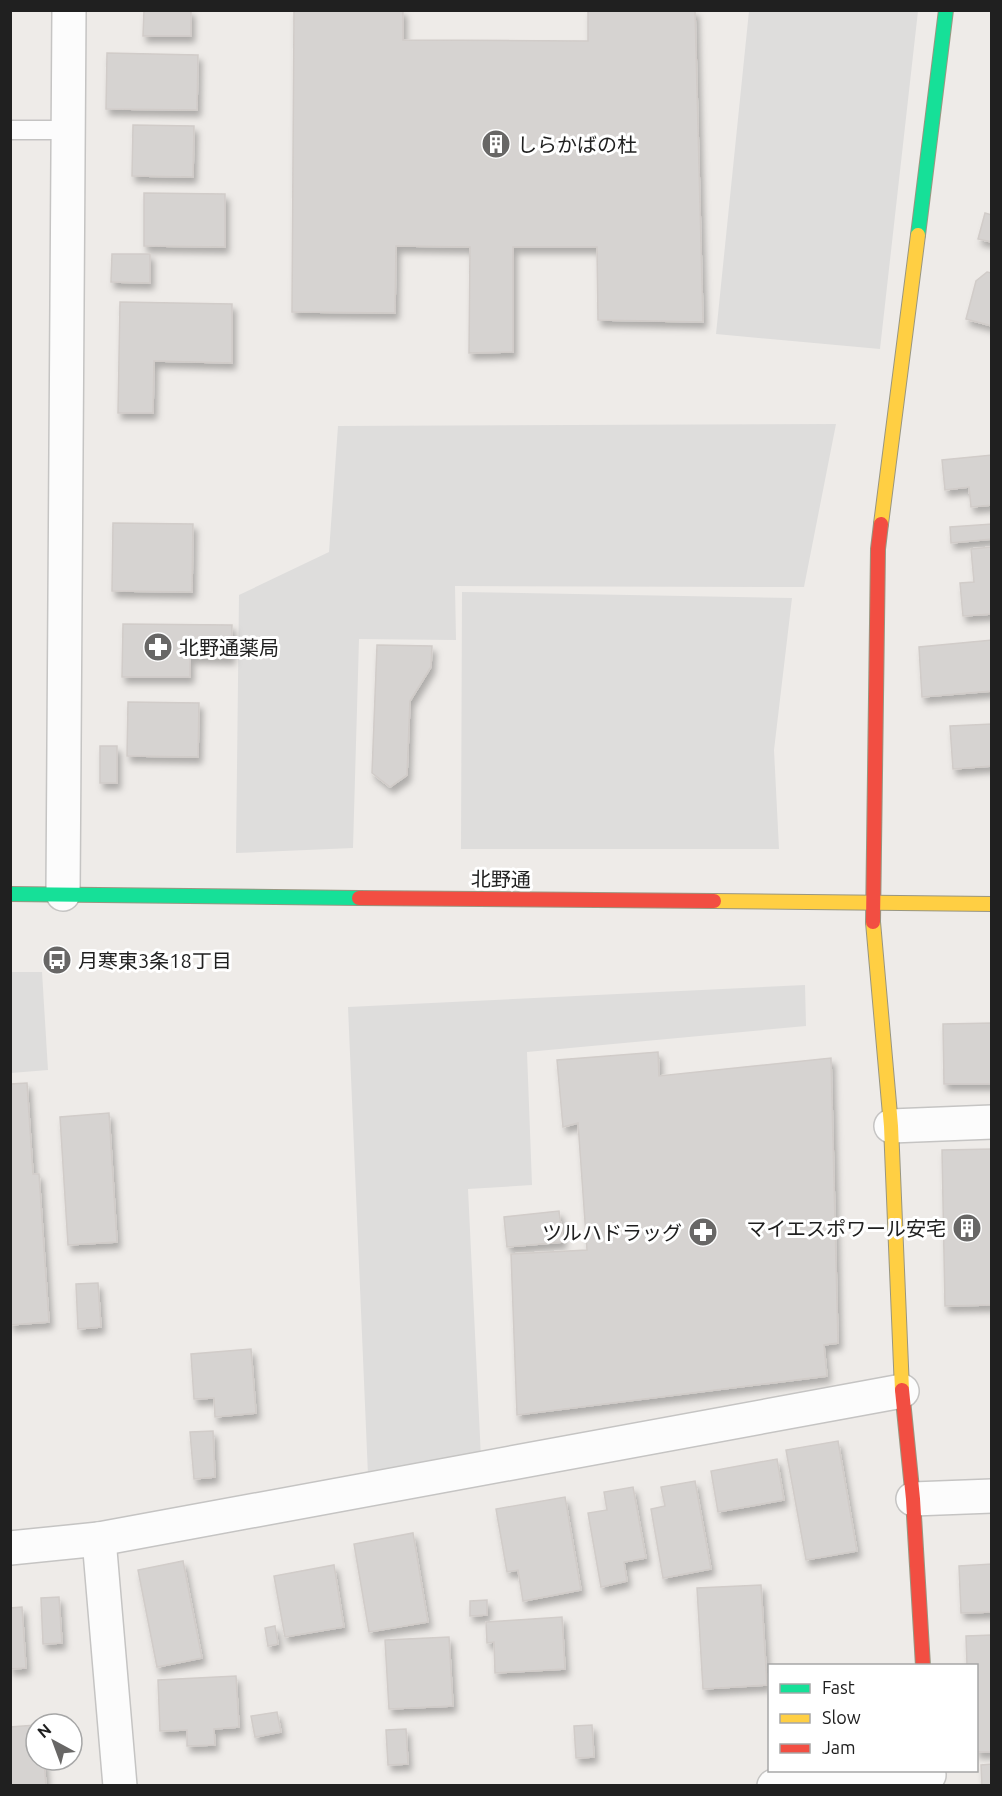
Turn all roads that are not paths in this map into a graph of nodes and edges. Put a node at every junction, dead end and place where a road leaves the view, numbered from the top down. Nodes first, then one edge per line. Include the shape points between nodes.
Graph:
1 (69, 10) edge
2 (946, 10) edge
3 (10, 130) edge
4 (68, 130) junction
5 (10, 894) edge
6 (63, 894) junction
7 (871, 903) junction
8 (992, 904) edge
9 (992, 1122) edge
10 (891, 1126) junction
11 (902, 1392) junction
12 (992, 1496) edge
13 (913, 1499) junction
14 (99, 1539) junction
15 (10, 1548) edge
16 (923, 1664) edge
17 (930, 1777) edge
18 (120, 1785) edge
19 (774, 1785) edge

1 - 4 street
2 - 7 street via 878,549
3 - 4 lane
4 - 6 street
5 - 6 street, 北野通
6 - 7 street, 北野通
7 - 8 street, 北野通
7 - 10 street
9 - 10 street
10 - 11 street
11 - 13 street
11 - 14 street
12 - 13 street
13 - 16 street
14 - 15 street
14 - 18 street
17 - 19 street

